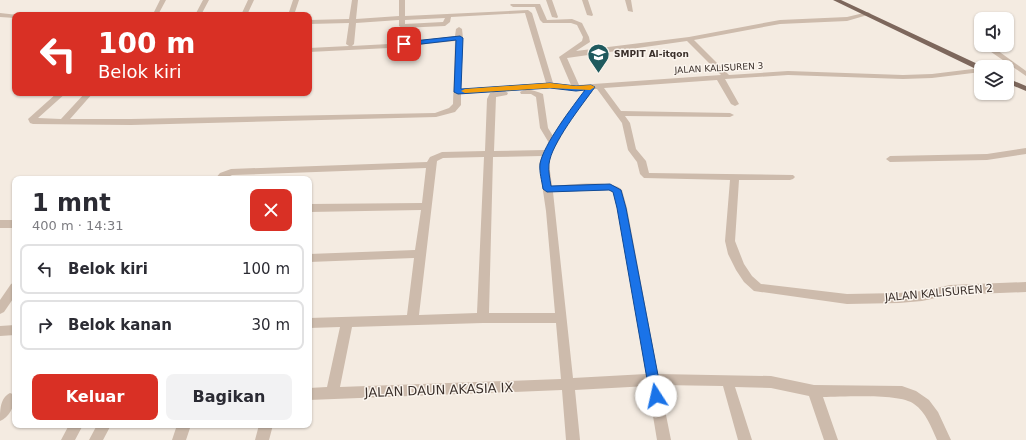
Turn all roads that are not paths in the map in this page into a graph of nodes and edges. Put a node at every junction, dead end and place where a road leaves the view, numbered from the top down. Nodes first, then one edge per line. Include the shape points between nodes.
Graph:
1 (163, 0) edge
2 (206, 0) edge
3 (251, 0) edge
4 (296, 0) edge
5 (355, 0) edge
6 (402, 0) edge
7 (550, 0) edge
8 (585, 0) edge
9 (628, 0) edge
10 (836, 0) edge
11 (473, 8) dead end
12 (632, 11) dead end
13 (157, 12) dead end
14 (200, 12) edge
15 (245, 12) edge
16 (292, 12) edge
17 (868, 14) junction
18 (0, 15) edge
19 (590, 15) dead end
20 (12, 16) edge
21 (555, 17) dead end
22 (401, 19) junction
23 (352, 21) junction
24 (312, 22) edge
25 (689, 39) junction
26 (350, 44) dead end
27 (312, 50) edge
28 (995, 52) edge
29 (566, 55) junction
30 (974, 66) edge
31 (974, 70) edge
32 (1026, 74) edge
33 (724, 78) junction
34 (1014, 83) edge
35 (550, 85) junction
36 (595, 87) junction
37 (576, 88) junction
38 (1026, 89) edge
39 (458, 92) junction
40 (59, 96) edge
41 (86, 96) edge
42 (735, 104) dead end
43 (619, 113) junction
44 (730, 115) dead end
45 (63, 122) junction
46 (554, 143) junction
47 (1026, 150) edge
48 (548, 153) junction
49 (488, 154) junction
50 (890, 159) dead end
51 (431, 165) junction
52 (277, 174) edge
53 (222, 176) edge
54 (735, 176) junction
55 (790, 177) dead end
56 (547, 189) junction
57 (425, 206) junction
58 (312, 208) edge
59 (0, 224) edge
60 (12, 224) edge
61 (420, 254) junction
62 (312, 258) edge
63 (1026, 287) edge
64 (12, 291) edge
65 (0, 309) edge
66 (483, 318) junction
67 (562, 318) junction
68 (412, 320) junction
69 (312, 323) edge
70 (347, 323) junction
71 (12, 330) edge
72 (0, 331) edge
73 (727, 380) junction
74 (653, 381) junction
75 (568, 384) junction
76 (814, 391) junction
77 (332, 393) junction
78 (312, 394) edge
79 (8, 399) edge
80 (0, 415) edge
81 (74, 428) edge
82 (102, 428) edge
83 (183, 428) edge
84 (265, 428) edge
85 (68, 440) edge
86 (96, 440) edge
87 (179, 440) edge
88 (262, 440) edge
89 (573, 440) edge
90 (664, 440) edge
91 (745, 440) edge
92 (831, 440) edge
93 (944, 440) edge

1 - 13 street
2 - 14 street
3 - 15 street
4 - 16 street
5 - 23 street
6 - 22 street
7 - 21 street
8 - 19 street
9 - 12 street
10 - 17 main road
11 - 29 street via 536,4 540,6 545,22 577,21 586,42
17 - 25 street via 847,19 780,22
17 - 30 main road
18 - 20 street
22 - 23 street
22 - 35 street via 522,11 530,13
23 - 24 street
23 - 26 street
25 - 29 street
25 - 33 street
27 - 39 street via 389,46 459,34
28 - 32 street
29 - 37 street via 563,57
31 - 33 street, JALAN KALISUREN 3 via 903,77 808,73
33 - 36 street, JALAN KALISUREN 3
33 - 42 street
34 - 38 main road
35 - 37 street, JALAN KALISUREN 3
35 - 39 street, JALAN KALISUREN 3
36 - 37 street, JALAN KALISUREN 3
36 - 43 street
36 - 46 street via 564,124
39 - 45 street via 457,105 452,110 436,115
40 - 45 street via 32,120
41 - 45 street
43 - 44 street
43 - 54 street via 628,128 632,150 641,161 646,175
46 - 48 street
46 - 49 street via 544,128 540,96 532,92 495,94 491,99
47 - 50 street via 987,157
48 - 49 street
48 - 56 street via 544,164
49 - 51 street via 442,155 433,159
49 - 66 street
51 - 52 street
51 - 57 street
52 - 53 street via 231,172
54 - 55 street
54 - 63 street, JALAN KALISUREN 2 via 730,240 735,258 751,284 758,288 847,299 899,298 950,290
56 - 67 street
56 - 74 street via 610,187 617,190
57 - 58 street
57 - 61 street
59 - 60 street
61 - 62 street
61 - 68 street
64 - 65 street
66 - 67 street
66 - 68 street
67 - 75 street
68 - 70 street
69 - 70 street
70 - 77 street
71 - 72 street
73 - 74 street, JALAN DAUN AKASIA IX
73 - 76 street, JALAN DAUN AKASIA IX via 772,382
73 - 91 street
74 - 75 street, JALAN DAUN AKASIA IX
74 - 90 street
75 - 77 street, JALAN DAUN AKASIA IX
75 - 89 street
76 - 92 street
76 - 93 street, JALAN DAUN AKASIA IX via 902,392 913,395 926,404
77 - 78 street, JALAN DAUN AKASIA IX
79 - 80 street
81 - 85 street
82 - 86 street
83 - 87 street
84 - 88 street

